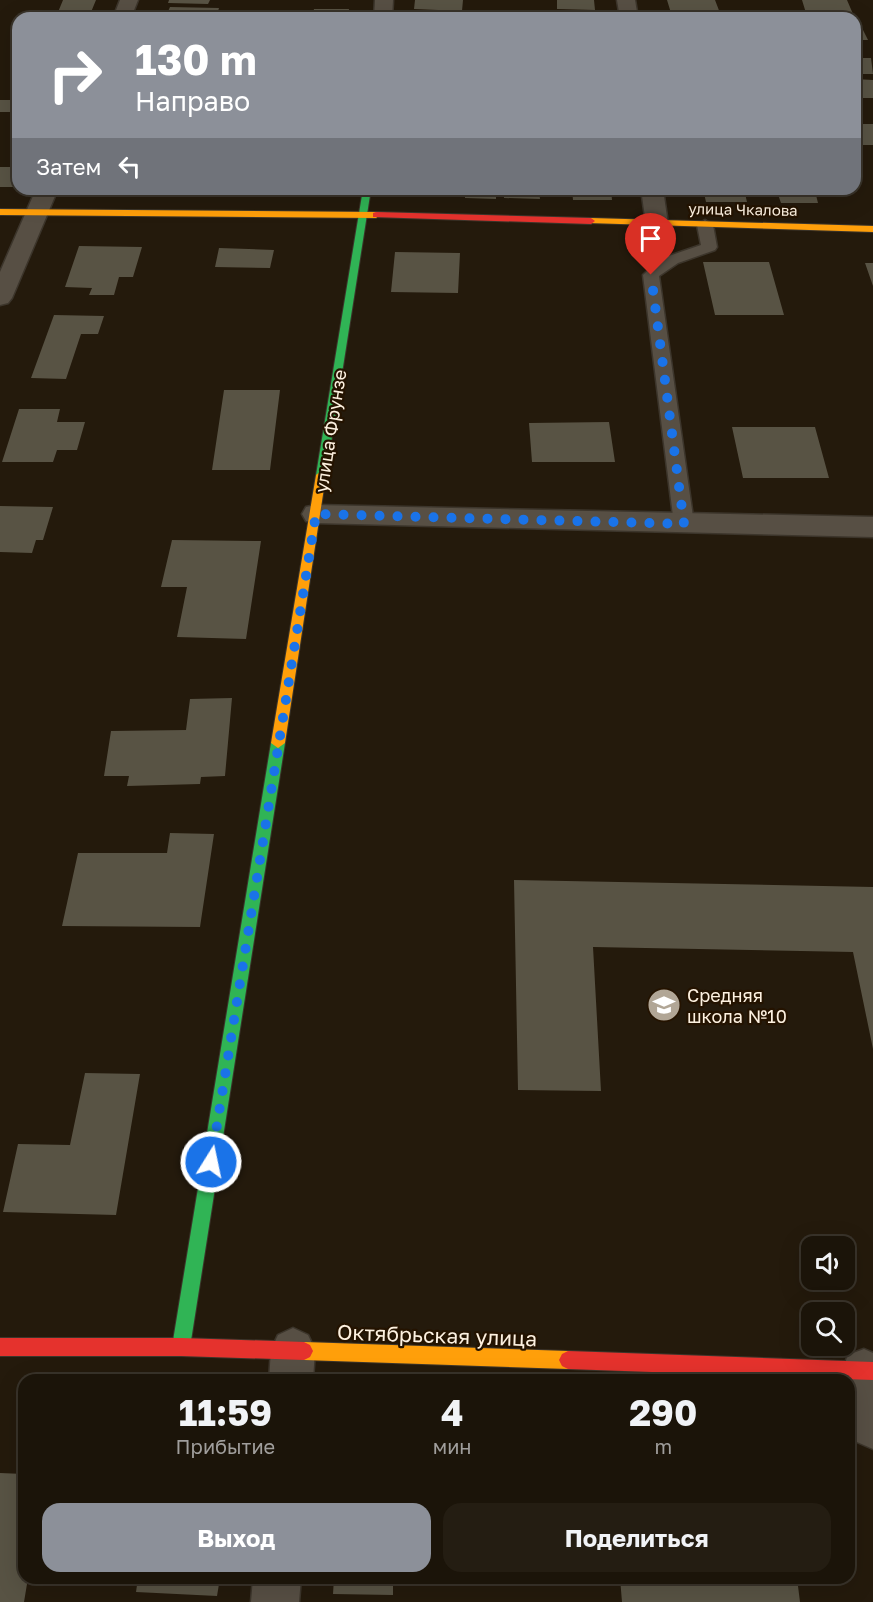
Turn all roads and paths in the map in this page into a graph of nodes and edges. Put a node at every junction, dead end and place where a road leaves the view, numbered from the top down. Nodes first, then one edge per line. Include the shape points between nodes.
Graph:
1 (44, 195) edge
2 (367, 195) edge
3 (653, 195) edge
4 (0, 212) edge
5 (37, 213) junction
6 (365, 215) junction
7 (657, 224) junction
8 (705, 225) junction
9 (873, 229) edge
10 (0, 298) edge
11 (316, 514) junction
12 (684, 524) junction
13 (873, 527) edge
14 (0, 1347) edge
15 (181, 1347) junction
16 (292, 1365) edge
17 (869, 1371) edge
18 (873, 1426) edge
19 (276, 1584) edge
20 (275, 1602) edge

1 - 5 street
2 - 6 street, улица Фрунзе
3 - 7 street
4 - 5 street, улица Чкалова
5 - 6 street, улица Чкалова
5 - 10 street
6 - 7 street, улица Чкалова
6 - 11 street, улица Фрунзе
7 - 8 street, улица Чкалова
8 - 9 street, улица Чкалова
8 - 12 lane via 709,247 663,261 651,275
11 - 12 street
11 - 15 street, улица Фрунзе
12 - 13 street
14 - 15 street, Октябрьская улица
15 - 16 street, Октябрьская улица
16 - 17 street, Октябрьская улица
17 - 18 street
19 - 20 street

